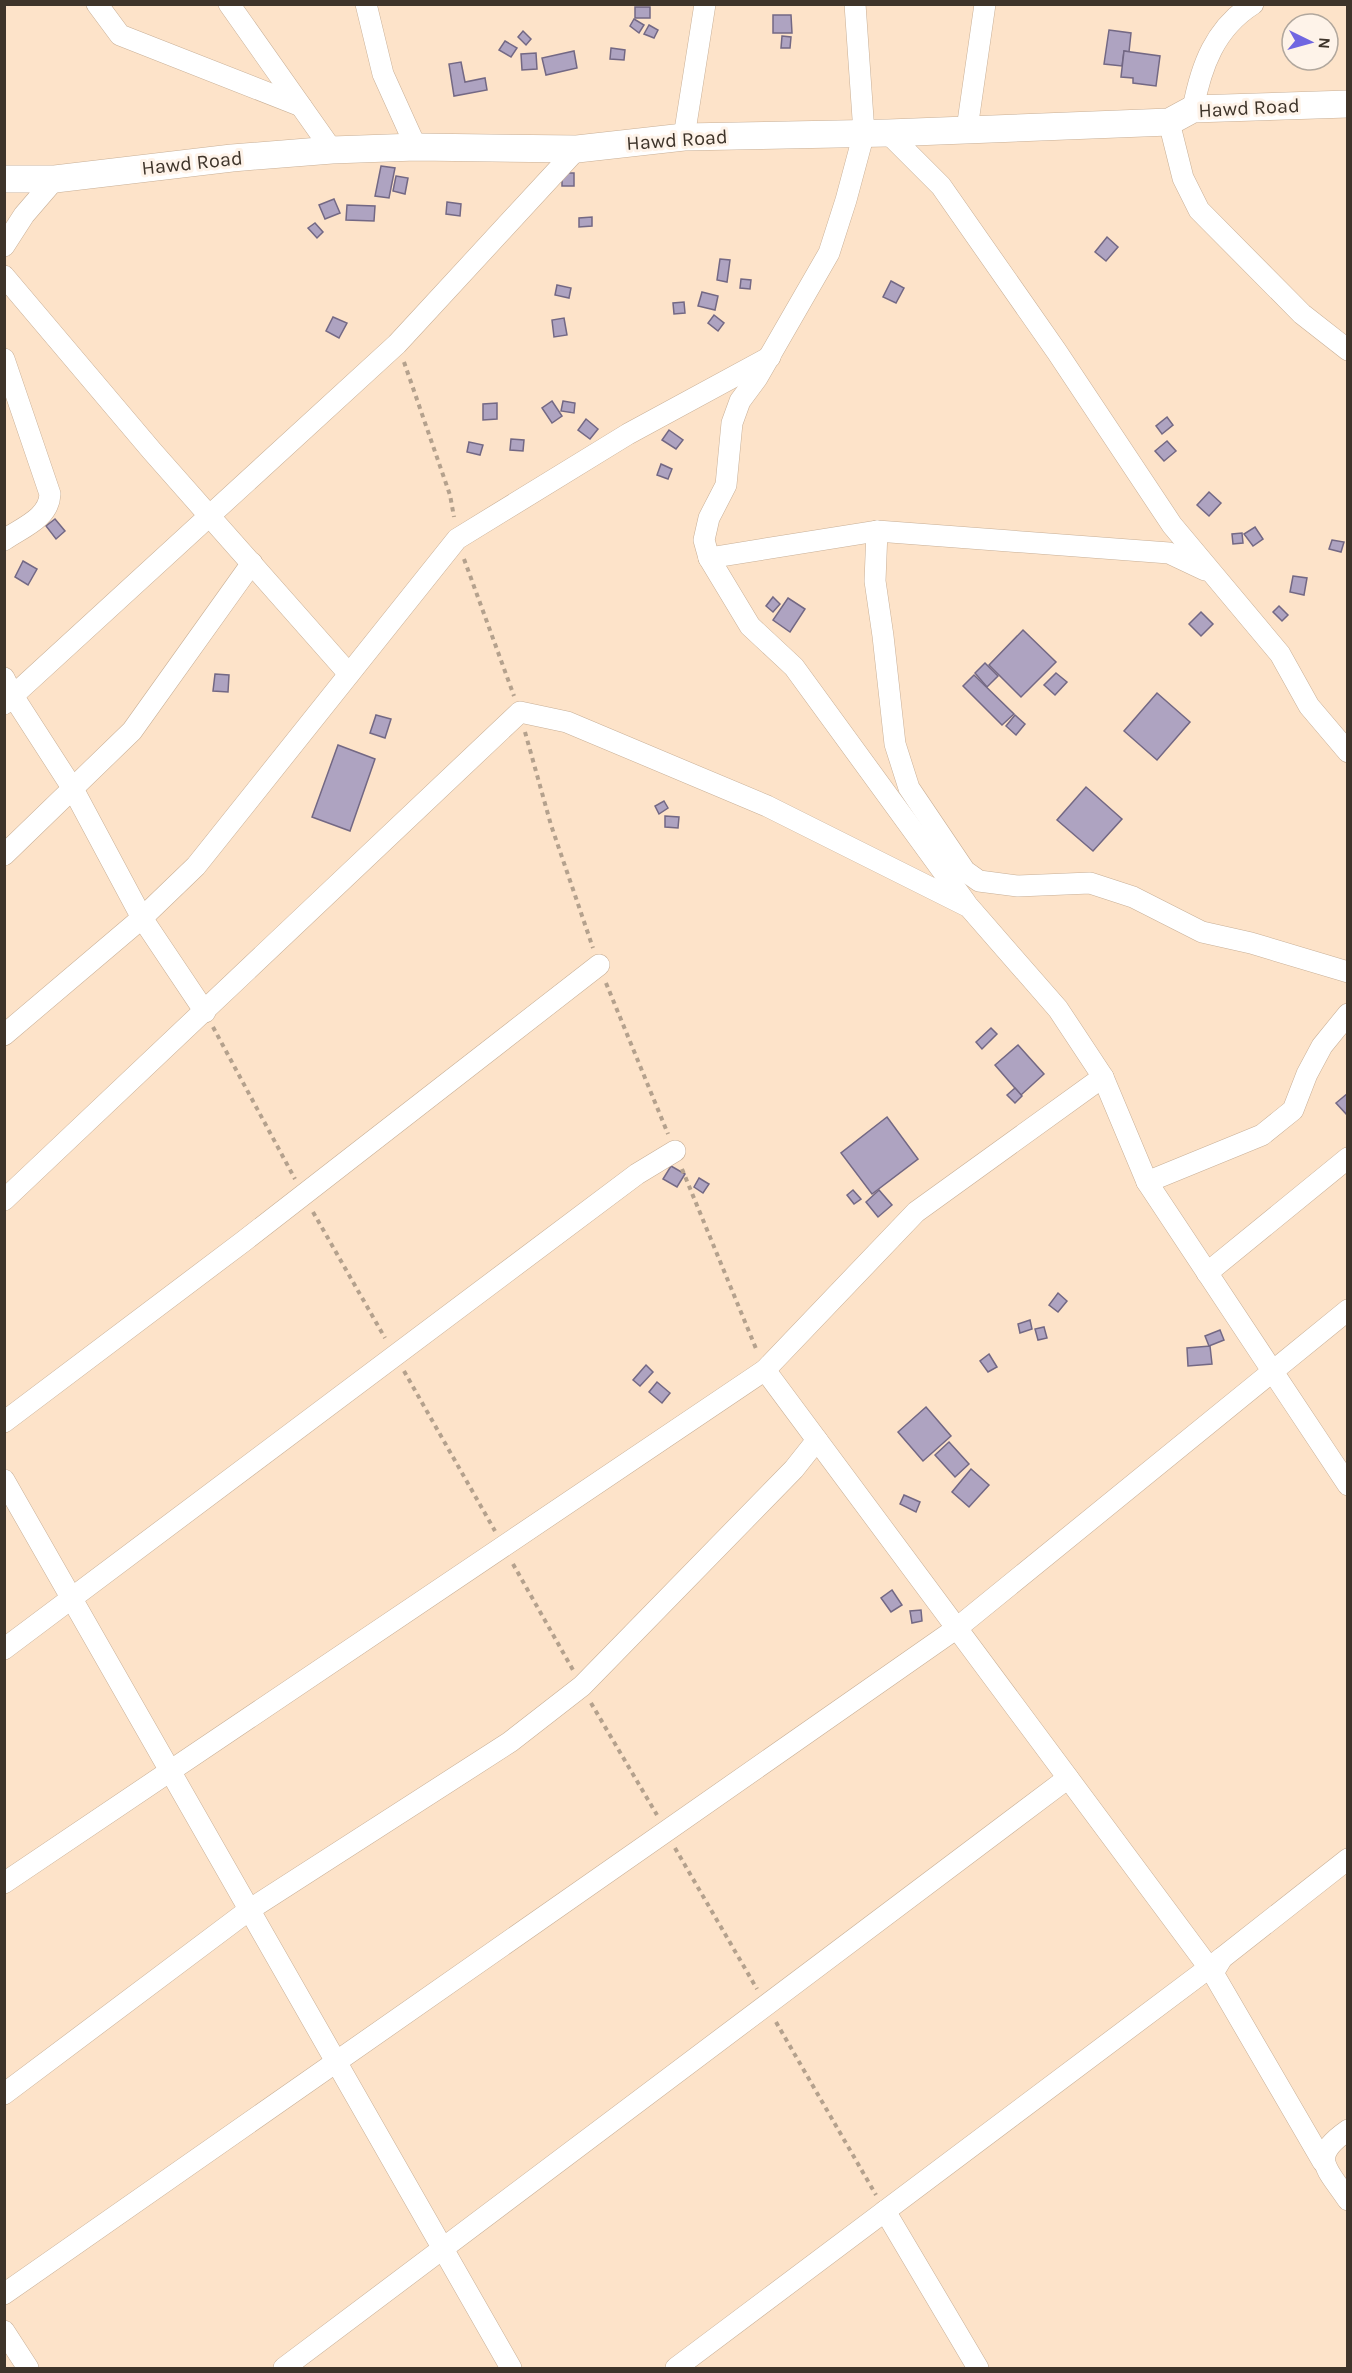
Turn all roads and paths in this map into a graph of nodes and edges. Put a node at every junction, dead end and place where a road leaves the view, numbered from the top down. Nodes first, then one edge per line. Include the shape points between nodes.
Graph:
1 (97, 4) edge
2 (229, 4) edge
3 (366, 4) edge
4 (705, 4) edge
5 (855, 4) edge
6 (985, 4) edge
7 (1253, 4) edge
8 (1347, 104) edge
9 (301, 106) junction
10 (1193, 109) junction
11 (1169, 122) junction
12 (967, 129) junction
13 (876, 133) junction
14 (684, 137) junction
15 (416, 147) junction
16 (577, 149) junction
17 (332, 150) junction
18 (4, 178) edge
19 (55, 179) junction
20 (4, 246) edge
21 (4, 276) edge
22 (398, 344) junction
23 (1347, 350) edge
24 (770, 357) junction
25 (4, 359) edge
26 (211, 516) junction
27 (878, 531) junction
28 (457, 539) junction
29 (4, 540) edge
30 (709, 558) junction
31 (252, 563) junction
32 (1211, 573) junction
33 (350, 674) junction
34 (8, 693) edge
35 (520, 712) junction
36 (1347, 752) edge
37 (73, 789) junction
38 (4, 855) edge
39 (969, 907) junction
40 (142, 918) junction
41 (599, 965) junction
42 (1347, 972) edge
43 (205, 1012) junction
44 (1347, 1014) edge
45 (4, 1035) edge
46 (1103, 1077) junction
47 (675, 1151) junction
48 (1347, 1158) edge
49 (1146, 1182) junction
50 (304, 1195) junction
51 (4, 1200) edge
52 (1207, 1273) junction
53 (1347, 1310) edge
54 (395, 1356) junction
55 (765, 1370) junction
56 (1272, 1371) junction
57 (4, 1422) edge
58 (817, 1440) junction
59 (4, 1480) edge
60 (1347, 1485) edge
61 (503, 1547) junction
62 (72, 1599) junction
63 (957, 1628) junction
64 (4, 1649) edge
65 (582, 1686) junction
66 (170, 1771) junction
67 (1068, 1778) junction
68 (666, 1831) junction
69 (1347, 1859) edge
70 (4, 1883) edge
71 (249, 1910) junction
72 (1215, 1966) junction
73 (766, 2005) junction
74 (336, 2062) junction
75 (4, 2094) edge
76 (1347, 2130) edge
77 (1323, 2162) junction
78 (1347, 2200) edge
79 (885, 2211) junction
80 (443, 2249) junction
81 (4, 2294) edge
82 (4, 2331) edge
83 (28, 2368) edge
84 (284, 2368) edge
85 (511, 2368) edge
86 (676, 2368) edge
87 (978, 2368) edge

1 - 9 street via 120,35
2 - 9 street
3 - 15 street via 383,74
4 - 14 street
5 - 13 street
6 - 12 street
7 - 10 street via 1222,30 1207,57
8 - 10 main road, Hawd Road
9 - 17 street
10 - 11 main road, Hawd Road
11 - 12 main road, Hawd Road
11 - 23 street via 1183,178 1199,210 1302,314
12 - 13 main road, Hawd Road
13 - 14 main road, Hawd Road
13 - 24 street via 846,200 829,253
13 - 32 street via 940,186 1064,361 1172,525
14 - 16 main road, Hawd Road
15 - 16 main road, Hawd Road
15 - 17 main road, Hawd Road
16 - 22 street
17 - 19 main road, Hawd Road
18 - 19 main road, Hawd Road
19 - 20 street
21 - 26 street
22 - 26 street
22 - 28 path via 450,495
24 - 28 street via 628,434
24 - 30 street via 740,401 732,423 726,485 709,518 704,540
25 - 29 street via 50,494 50,505 43,515
26 - 31 street
26 - 34 street
27 - 30 street
27 - 32 street via 1169,553
27 - 42 street via 875,582 895,744 909,788 964,871 979,881 1018,886 1090,883 1133,897 1202,932
28 - 33 street
28 - 35 path
30 - 39 street via 750,626 794,667
31 - 33 street
31 - 37 street via 132,731
32 - 36 street via 1280,654 1309,706
33 - 40 street via 196,866
34 - 37 street
35 - 39 street via 567,722 767,806
35 - 41 path via 551,825
35 - 43 street
37 - 38 street
37 - 40 street
39 - 46 street via 1058,1010
40 - 43 street
40 - 45 street
41 - 47 path
41 - 50 street
43 - 50 path
43 - 51 street
44 - 49 street via 1322,1046 1293,1110 1262,1135
46 - 49 street
46 - 55 street via 916,1212
47 - 54 street via 637,1174
47 - 55 path
48 - 52 street
49 - 52 street
50 - 54 path
50 - 57 street
52 - 56 street
53 - 56 street
54 - 61 path
54 - 62 street
55 - 58 street
55 - 61 street
56 - 60 street
56 - 63 street
58 - 63 street
58 - 65 street via 794,1469
59 - 62 street
61 - 65 path
61 - 66 street
62 - 64 street
62 - 66 street
63 - 67 street
63 - 68 street
65 - 68 path
65 - 71 street via 510,1742
66 - 70 street
66 - 71 street
67 - 72 street
67 - 73 street
68 - 73 path
68 - 74 street
69 - 72 street
71 - 74 street
71 - 75 street
72 - 77 street
72 - 79 street
73 - 79 path
73 - 80 street
74 - 80 street
74 - 81 street
76 - 77 street via 1324,2152
77 - 78 street
79 - 86 street
79 - 87 street
80 - 84 street
80 - 85 street
82 - 83 street

